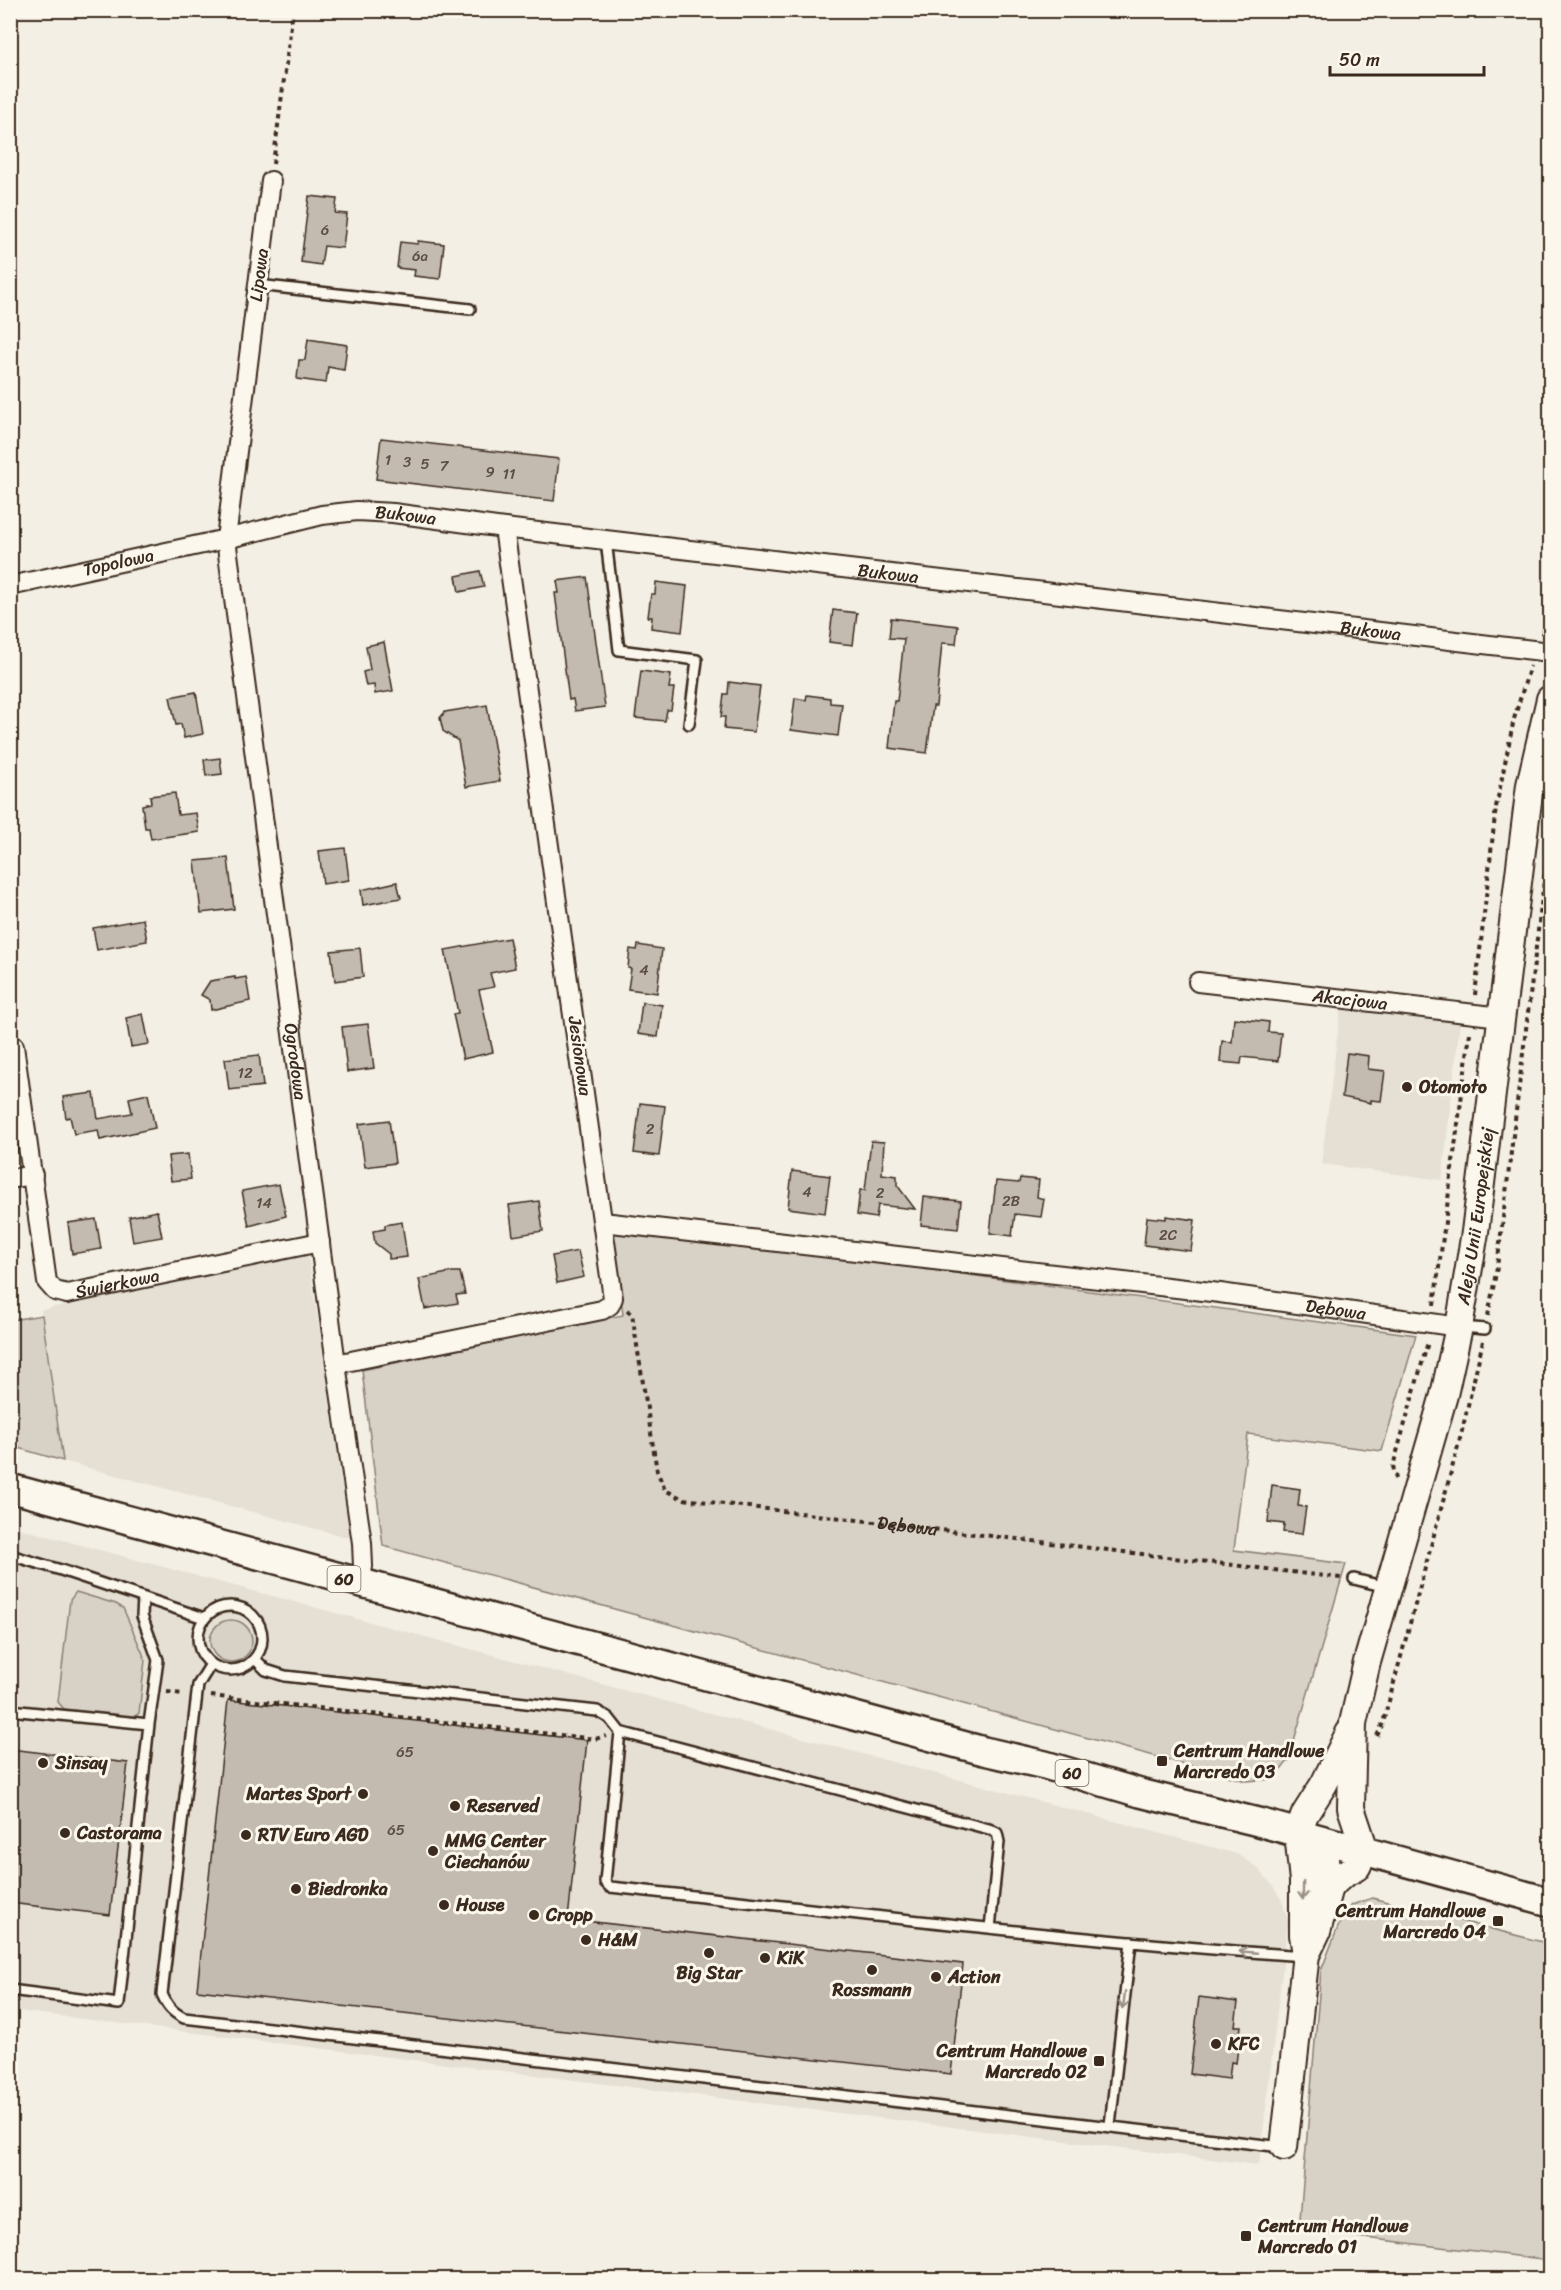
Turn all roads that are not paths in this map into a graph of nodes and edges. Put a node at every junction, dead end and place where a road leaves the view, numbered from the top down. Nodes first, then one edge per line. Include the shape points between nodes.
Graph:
1 (271, 181) road end
2 (258, 285) junction
3 (470, 309) dead end
4 (504, 528) junction
5 (226, 539) junction
6 (606, 540) junction
7 (10, 586) edge
8 (1543, 651) edge
9 (1551, 699) edge
10 (689, 724) dead end
11 (1198, 982) dead end
12 (1501, 1017) junction
13 (14, 1046) dead end
14 (33, 1175) junction
15 (10, 1179) edge
16 (603, 1222) junction
17 (320, 1242) junction
18 (1459, 1327) junction
19 (1485, 1329) dead end
20 (336, 1364) junction
21 (10, 1488) edge
22 (10, 1555) edge
23 (1354, 1579) road end
24 (361, 1583) junction
25 (1388, 1588) junction
26 (142, 1598) junction
27 (204, 1618) junction
28 (255, 1659) junction
29 (211, 1664) junction
30 (10, 1710) edge
31 (1353, 1723) junction
32 (149, 1724) junction
33 (620, 1732) junction
34 (1351, 1792) junction
35 (1298, 1833) junction
36 (1324, 1840) junction
37 (1365, 1850) junction
38 (1329, 1887) junction
39 (1551, 1902) edge
40 (990, 1928) junction
41 (1131, 1942) junction
42 (1306, 1954) junction
43 (10, 1990) edge
44 (1110, 2125) junction
45 (1284, 2147) joint

1 - 2 street, Lipowa
2 - 3 lane
2 - 5 street, Lipowa
4 - 5 street, Bukowa via 357,511 322,515
4 - 6 street, Bukowa
4 - 16 street, Jesionowa
5 - 7 street, Topolowa
5 - 17 street, Ogrodowa
6 - 8 street, Bukowa
6 - 10 lane via 619,650 697,660
9 - 12 main road, Aleja Unii Europejskiej via 1530,785
11 - 12 street, Akacjowa
12 - 18 main road, Aleja Unii Europejskiej via 1475,1232
13 - 14 street
14 - 15 street
14 - 17 street, Świerkowa via 47,1282 55,1291 67,1294
16 - 18 street, Dębowa via 1231,1294
16 - 20 street, Jesionowa via 613,1298 602,1310
17 - 20 street, Ogrodowa
18 - 19 lane
18 - 25 main road, Aleja Unii Europejskiej via 1444,1395
20 - 24 street, Ogrodowa via 362,1543
21 - 24 main road, 60
22 - 26 lane
23 - 25 lane
24 - 35 main road, 60
25 - 31 main road, Aleja Unii Europejskiej
26 - 27 lane
26 - 32 lane via 142,1616 158,1660
27 - 28 lane via 226,1606 251,1612 263,1635
27 - 29 lane via 198,1642
28 - 29 lane via 242,1668 226,1670
28 - 33 lane via 266,1670 285,1676 597,1711
29 - 44 lane via 198,1685 162,1994 174,2013 184,2018
30 - 32 lane
31 - 34 main road, Aleja Unii Europejskiej
31 - 35 main road, Aleja Unii Europejskiej
32 - 43 lane via 119,2004
33 - 40 lane via 990,1829 999,1842
33 - 40 lane via 605,1882 610,1887
34 - 35 main road, Aleja Unii Europejskiej via 1340,1816
34 - 37 main road, Aleja Unii Europejskiej via 1351,1808
35 - 36 main road, 60
35 -> 42 main road
36 - 37 main road, 60
36 - 38 main road
37 - 38 main road via 1357,1866
37 - 39 main road, 60
38 - 42 main road via 1317,1932
40 - 41 lane
42 -> 41 lane
41 -> 44 lane
42 - 45 main road
44 - 45 lane

